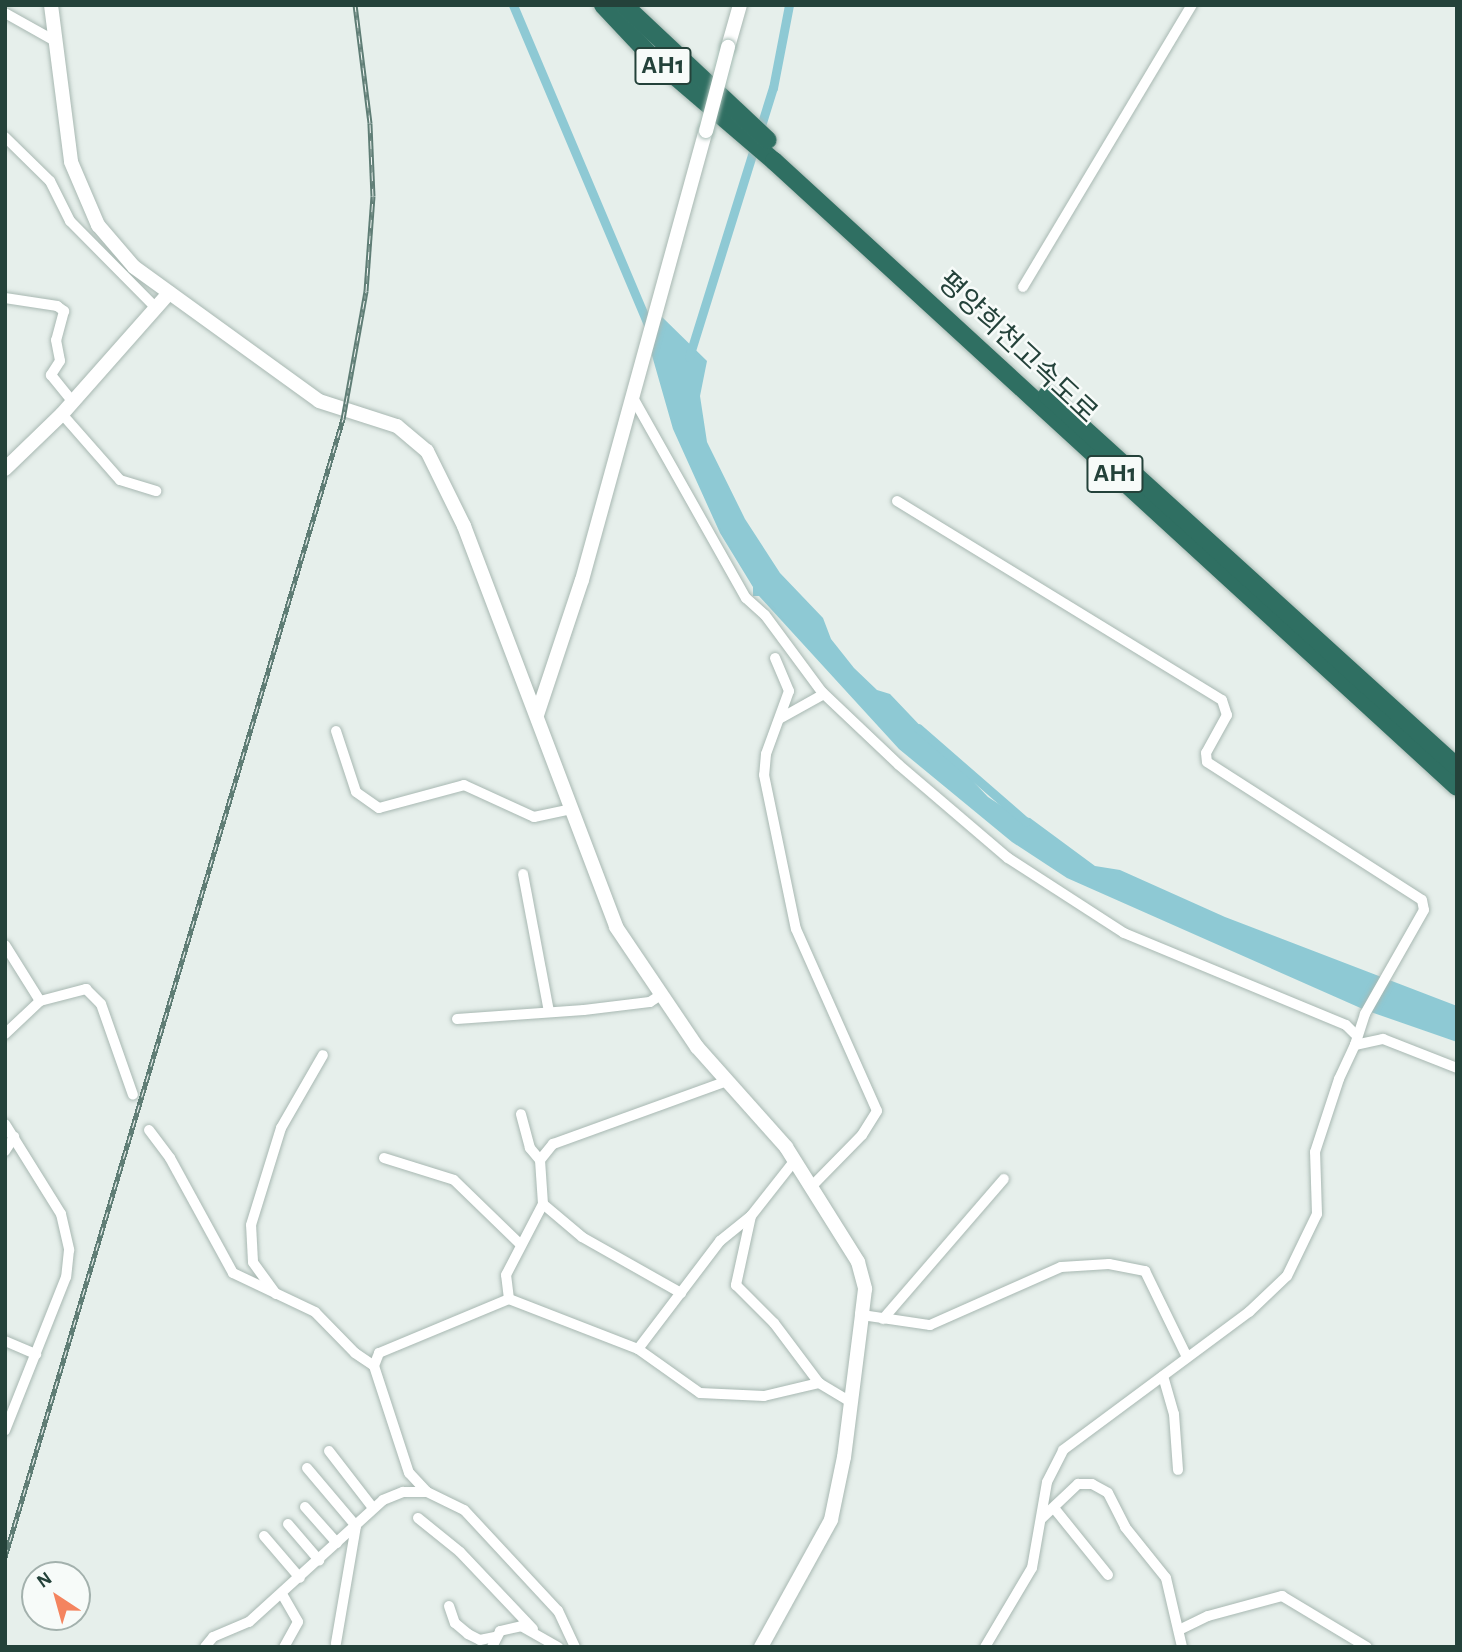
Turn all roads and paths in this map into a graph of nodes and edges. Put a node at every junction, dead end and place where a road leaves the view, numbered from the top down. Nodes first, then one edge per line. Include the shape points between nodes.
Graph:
1 (51, 5) edge
2 (603, 5) edge
3 (624, 5) edge
4 (740, 5) edge
5 (1192, 5) edge
6 (5, 13) edge
7 (55, 41) junction
8 (728, 113) junction
9 (5, 137) edge
10 (775, 155) junction
11 (1023, 287) dead end
12 (169, 293) junction
13 (5, 298) edge
14 (156, 308) junction
15 (632, 395) junction
16 (72, 401) junction
17 (62, 414) junction
18 (5, 469) edge
19 (156, 491) dead end
20 (897, 501) dead end
21 (775, 657) dead end
22 (824, 694) junction
23 (537, 715) junction
24 (781, 718) junction
25 (336, 731) dead end
26 (1457, 767) edge
27 (1457, 787) edge
28 (571, 809) junction
29 (523, 873) dead end
30 (5, 945) edge
31 (659, 996) junction
32 (40, 1000) junction
33 (549, 1012) junction
34 (457, 1019) dead end
35 (5, 1034) edge
36 (1356, 1041) junction
37 (323, 1055) dead end
38 (1457, 1068) edge
39 (727, 1081) junction
40 (133, 1096) dead end
41 (521, 1114) dead end
42 (5, 1124) edge
43 (149, 1130) dead end
44 (14, 1137) junction
45 (5, 1151) edge
46 (384, 1158) dead end
47 (540, 1160) junction
48 (795, 1160) junction
49 (1004, 1179) dead end
50 (813, 1185) junction
51 (542, 1204) junction
52 (751, 1216) junction
53 (521, 1245) junction
54 (681, 1293) junction
55 (276, 1295) junction
56 (509, 1299) junction
57 (862, 1315) junction
58 (883, 1319) junction
59 (5, 1341) edge
60 (638, 1349) junction
61 (36, 1354) junction
62 (1187, 1357) junction
63 (374, 1366) junction
64 (1164, 1376) junction
65 (819, 1383) junction
66 (851, 1402) junction
67 (5, 1430) edge
68 (329, 1451) dead end
69 (307, 1468) dead end
70 (1178, 1470) dead end
71 (427, 1492) junction
72 (305, 1507) dead end
73 (373, 1508) junction
74 (1054, 1508) junction
75 (418, 1518) dead end
76 (1042, 1518) junction
77 (288, 1524) dead end
78 (356, 1526) junction
79 (264, 1536) dead end
80 (337, 1543) junction
81 (319, 1560) junction
82 (1108, 1575) dead end
83 (300, 1578) junction
84 (282, 1594) junction
85 (449, 1606) dead end
86 (534, 1629) junction
87 (1179, 1630) junction
88 (493, 1642) edge
89 (336, 1643) dead end
90 (205, 1647) edge
91 (284, 1647) edge
92 (558, 1647) edge
93 (575, 1647) edge
94 (761, 1647) edge
95 (985, 1647) edge
96 (1182, 1647) edge
97 (1367, 1647) edge

1 - 7 street
2 - 8 highway, 평양희천고속도로 / AH1 via 649,54
3 - 8 highway, 평양희천고속도로 / AH1
4 - 15 street, bridge
5 - 11 street
6 - 7 street
7 - 12 street via 71,162 82,195 120,254
8 - 10 highway, 평양희천고속도로 / AH1
9 - 14 street via 50,181 70,221
10 - 26 highway, 평양희천고속도로 / AH1
10 - 27 highway, 평양희천고속도로 / AH1
12 - 14 street
12 - 23 street via 319,401 397,426 427,451 444,479
13 - 16 street via 64,311 56,340 60,361 51,375
14 - 16 street
15 - 22 street via 746,598 765,615
15 - 23 street via 582,580
16 - 17 street
17 - 18 street
17 - 19 street via 120,480
20 - 36 street via 1222,700 1227,715 1206,753 1207,762 1419,896 1424,910
21 - 24 street via 789,684
22 - 24 street
22 - 36 street via 1000,851 1060,893 1151,946 1346,1025
23 - 28 street
24 - 50 street via 766,754 764,775 796,929 877,1111 862,1135
25 - 28 street via 356,792 379,808 464,785 534,817
28 - 31 street via 616,927
29 - 33 street
30 - 32 street
31 - 33 street via 650,1002
31 - 39 street
32 - 35 street
32 - 40 street via 86,989 97,998
33 - 34 street
36 - 38 street via 1383,1039
36 - 62 street via 1315,1152 1317,1214 1295,1263 1278,1287
37 - 55 street via 281,1128 251,1225 253,1262
39 - 47 street via 565,1139
39 - 48 street
41 - 47 street via 530,1149
42 - 44 street
43 - 55 street via 170,1158 225,1262 239,1278
44 - 45 street
44 - 61 street via 37,1170 69,1238 66,1277
46 - 53 street via 454,1180
47 - 51 street
48 - 50 street
48 - 52 street
49 - 58 street
50 - 57 street via 858,1262 864,1289
51 - 53 street
51 - 54 street via 582,1237
52 - 54 street via 720,1241
52 - 65 street via 736,1286 774,1323
53 - 56 street via 506,1275
54 - 60 street
55 - 63 street via 315,1312
56 - 60 street
56 - 63 street via 386,1348
57 - 58 street
57 - 66 street
58 - 62 street via 930,1325 1060,1267 1110,1264 1145,1271
59 - 61 street
60 - 65 street via 700,1393 764,1396
61 - 67 street
62 - 64 street
63 - 71 street via 401,1456
64 - 70 street via 1174,1414
64 - 76 street via 1063,1450 1047,1482
65 - 66 street
66 - 94 street via 831,1520
68 - 73 street
69 - 78 street
71 - 73 street via 391,1495
71 - 93 street via 464,1510 558,1611
72 - 80 street
73 - 78 street
74 - 76 street
74 - 82 street
74 - 87 street via 1078,1484 1093,1484 1108,1493 1125,1527 1166,1578
75 - 86 street via 460,1552
76 - 95 street via 1032,1568
77 - 81 street
78 - 80 street
78 - 89 street
79 - 83 street
80 - 81 street
81 - 83 street
83 - 84 street
84 - 90 street via 250,1622 213,1637
84 - 91 street via 298,1622
85 - 88 street via 455,1623 467,1634
86 - 88 street via 510,1626
86 - 92 street
87 - 96 street
87 - 97 street via 1208,1616 1282,1596

